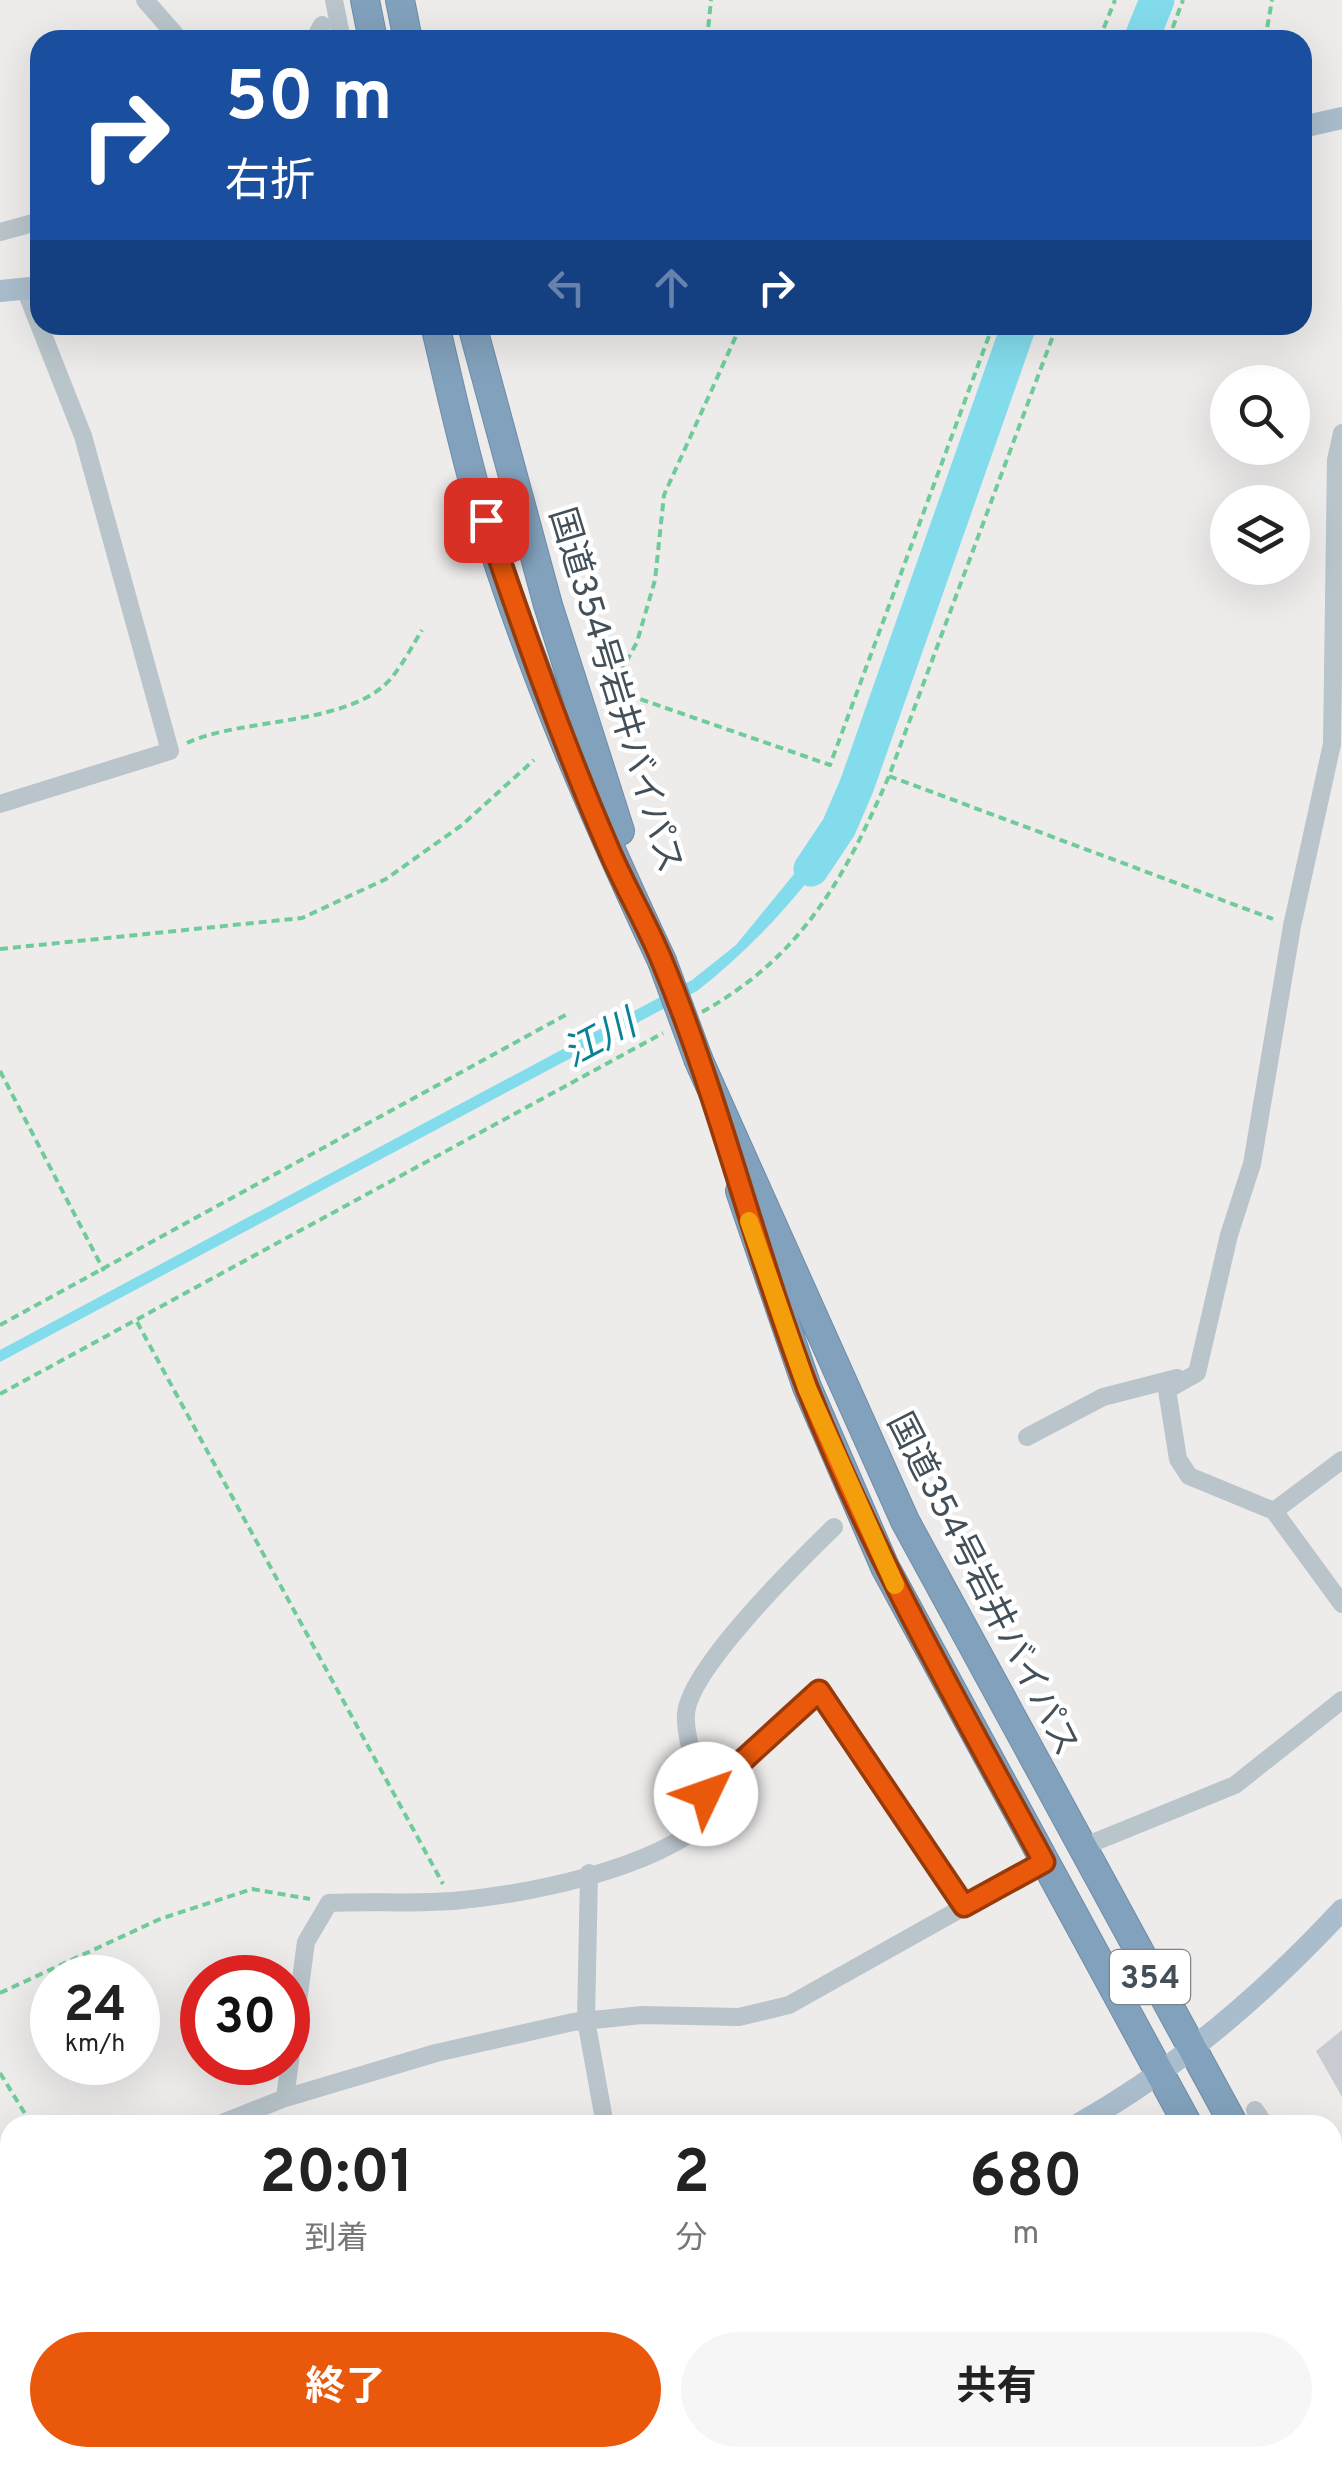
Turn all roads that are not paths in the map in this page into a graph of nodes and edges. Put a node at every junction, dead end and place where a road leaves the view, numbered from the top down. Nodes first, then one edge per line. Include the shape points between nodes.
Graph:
1 (145, 0) edge
2 (334, 0) edge
3 (365, 0) edge
4 (400, 0) edge
5 (171, 30) edge
6 (340, 30) edge
7 (371, 30) edge
8 (406, 30) edge
9 (1342, 118) edge
10 (1312, 125) edge
11 (30, 224) edge
12 (0, 232) edge
13 (30, 288) edge
14 (0, 292) edge
15 (48, 335) edge
16 (438, 335) edge
17 (475, 335) edge
18 (1342, 433) edge
19 (0, 804) edge
20 (662, 961) junction
21 (699, 1061) junction
22 (1197, 1373) junction
23 (1028, 1437) dead end
24 (1342, 1460) edge
25 (1274, 1511) junction
26 (834, 1527) dead end
27 (1342, 1604) edge
28 (1342, 1700) edge
29 (706, 1794) junction
30 (1080, 1848) junction
31 (1044, 1862) junction
32 (589, 1873) junction
33 (964, 1906) junction
34 (1342, 1910) edge
35 (586, 2020) junction
36 (1192, 2050) junction
37 (1159, 2073) junction
38 (284, 2098) junction
39 (242, 2115) edge
40 (603, 2115) edge
41 (1092, 2115) edge
42 (1182, 2115) edge
43 (1248, 2115) edge

1 - 5 street
2 - 6 street
3 - 7 highway
4 - 8 highway
9 - 10 main road
11 - 12 street
13 - 14 main road
15 - 19 street via 83,436 170,751
16 - 20 highway, 国道354号岩井バイパス / 354 via 476,489 536,667 610,854
17 - 20 highway, 国道354号岩井バイパス / 354 via 568,672
18 - 22 street via 1336,460 1332,744 1292,926 1252,1164
20 - 21 highway, 国道354号岩井バイパス / 354, bridge
21 - 30 highway, 国道354号岩井バイパス / 354 via 905,1521
21 - 31 highway, 国道354号岩井バイパス / 354 via 760,1258 838,1464 885,1567
22 - 23 street via 1104,1397
22 - 25 street via 1168,1390 1178,1458 1189,1476
24 - 25 street
25 - 27 street
26 - 29 street via 772,1587 690,1694 685,1716
28 - 30 street via 1236,1784
29 - 32 street via 708,1820 682,1842
29 - 33 street via 819,1691
30 - 36 highway, 国道354号岩井バイパス / 354
31 - 33 street
31 - 37 highway, 国道354号岩井バイパス / 354
32 - 35 street
32 - 38 street via 452,1901 329,1903 306,1942
33 - 35 street via 790,2005 740,2018 642,2014
34 - 36 main road
35 - 38 street via 436,2053
35 - 40 street
36 - 37 main road
36 - 43 highway, 国道354号岩井バイパス / 354
37 - 41 main road
37 - 42 highway, 国道354号岩井バイパス / 354
38 - 39 street

